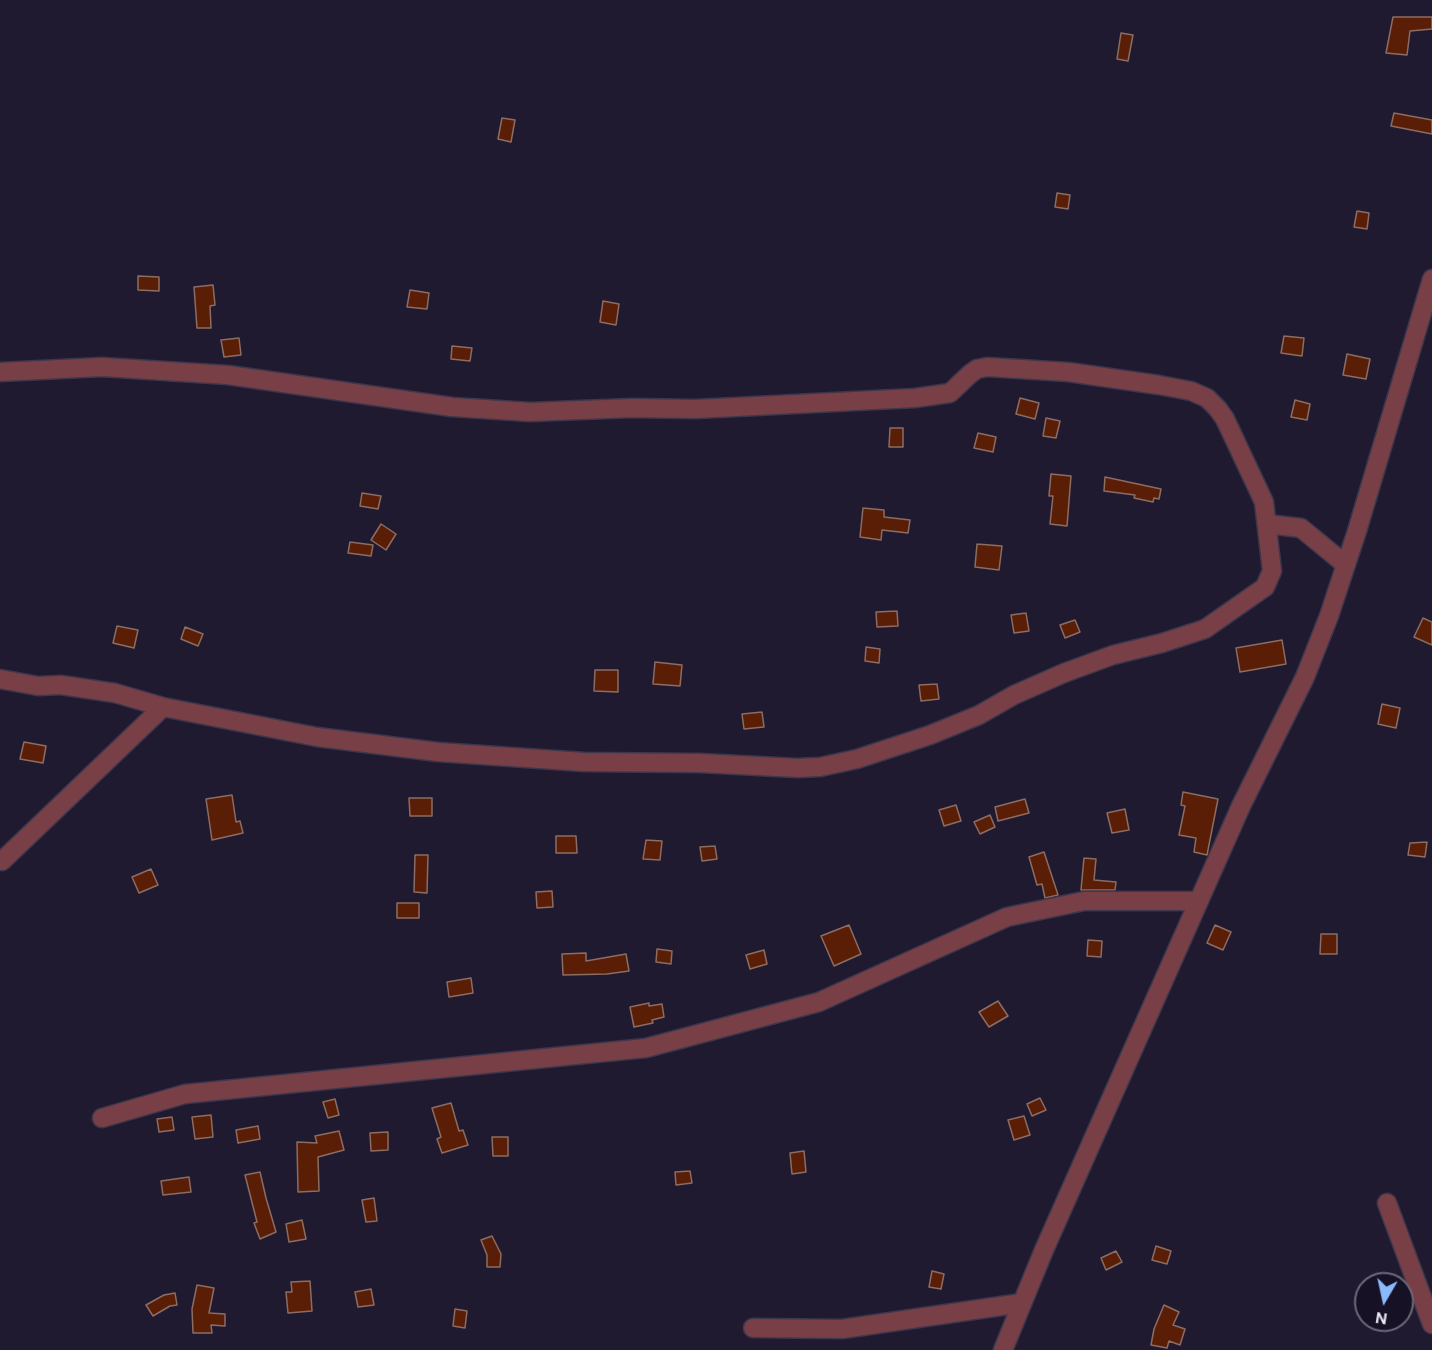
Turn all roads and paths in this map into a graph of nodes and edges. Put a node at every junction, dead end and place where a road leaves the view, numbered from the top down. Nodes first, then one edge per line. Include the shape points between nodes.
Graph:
1 (1432, 279) edge
2 (0, 372) edge
3 (1267, 524) junction
4 (1346, 564) junction
5 (0, 679) edge
6 (163, 707) junction
7 (2, 861) dead end
8 (1198, 901) junction
9 (102, 1118) dead end
10 (1386, 1203) dead end
11 (1022, 1303) junction
12 (1432, 1324) edge
13 (753, 1328) dead end
14 (1003, 1350) edge

1 - 4 street
2 - 3 street via 102,367 228,375 452,407 530,412 696,409 915,398 950,393 977,369 1068,372 1191,391 1207,398 1233,433 1264,502
3 - 4 street via 1301,528
3 - 6 street via 1272,557 1270,579 1205,629 1064,673 930,735 839,764 797,768 584,762 438,752 317,737
4 - 8 street via 1305,677
5 - 6 street via 38,686 81,687
6 - 7 street
8 - 9 street via 1084,901 1007,917 819,1002 646,1048 185,1094
8 - 11 street
10 - 12 street
11 - 13 street via 842,1329
11 - 14 street

